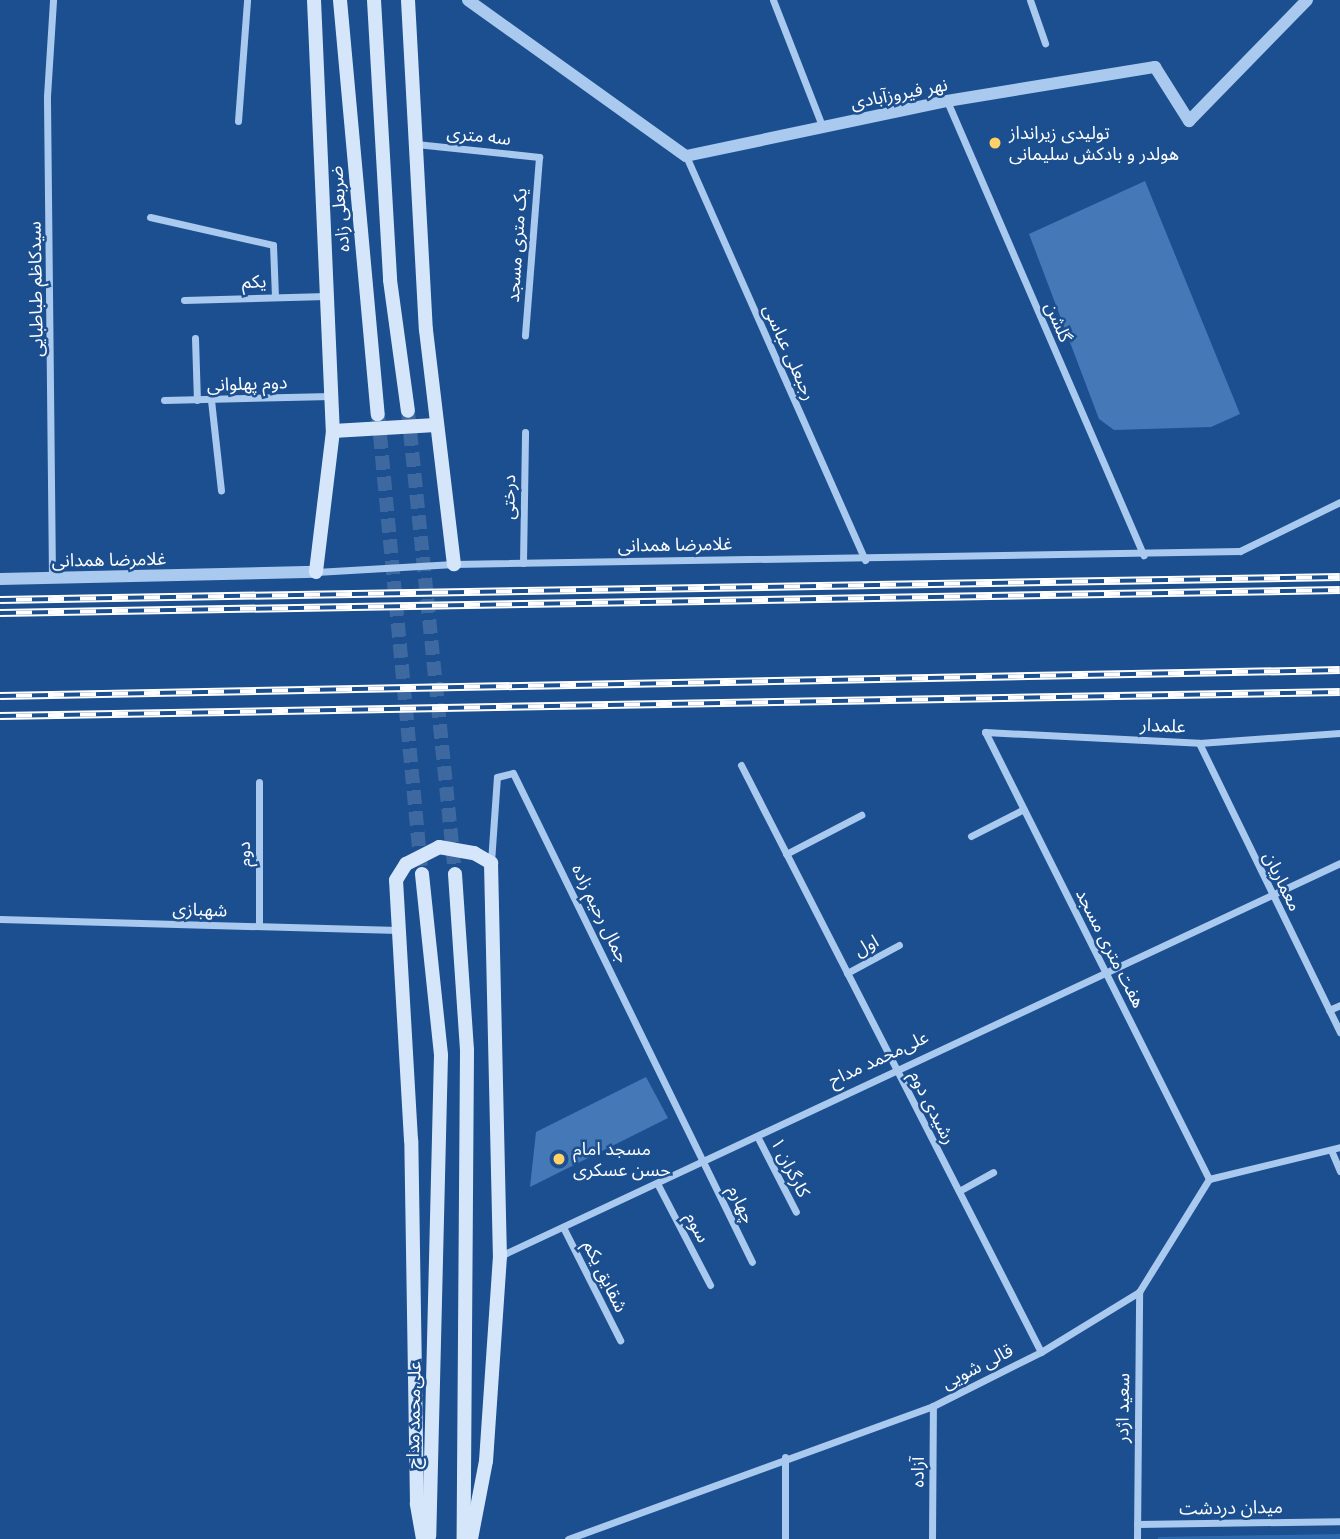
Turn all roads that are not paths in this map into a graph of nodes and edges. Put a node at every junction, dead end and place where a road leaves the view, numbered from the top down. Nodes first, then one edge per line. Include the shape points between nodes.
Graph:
1 (52, 0) edge
2 (247, 0) edge
3 (314, 0) edge
4 (340, 0) edge
5 (374, 0) edge
6 (408, 0) edge
7 (468, 0) edge
8 (773, 0) edge
9 (1030, 0) edge
10 (1307, 0) edge
11 (1045, 43) dead end
12 (947, 101) junction
13 (238, 121) dead end
14 (822, 126) junction
15 (416, 144) junction
16 (686, 156) junction
17 (539, 157) joint
18 (150, 217) dead end
19 (275, 296) junction
20 (326, 296) junction
21 (184, 300) dead end
22 (525, 335) dead end
23 (195, 338) dead end
24 (331, 396) junction
25 (164, 400) dead end
26 (197, 400) junction
27 (211, 400) junction
28 (408, 411) tunnel mouth
29 (378, 414) tunnel mouth
30 (436, 425) junction
31 (332, 431) junction
32 (525, 432) dead end
33 (221, 491) dead end
34 (1340, 502) edge
35 (1143, 555) junction
36 (865, 560) junction
37 (523, 563) junction
38 (454, 564) junction
39 (316, 572) junction
40 (52, 578) junction
41 (0, 579) edge
42 (985, 732) joint
43 (1340, 733) edge
44 (1199, 743) junction
45 (741, 765) dead end
46 (259, 782) dead end
47 (1024, 809) junction
48 (861, 815) dead end
49 (971, 836) dead end
50 (786, 854) junction
51 (491, 863) junction
52 (1340, 863) edge
53 (422, 874) tunnel mouth
54 (455, 874) tunnel mouth
55 (1272, 895) junction
56 (0, 919) edge
57 (259, 926) junction
58 (399, 930) junction
59 (899, 945) dead end
60 (847, 973) junction
61 (1106, 973) junction
62 (1340, 1004) edge
63 (1329, 1010) junction
64 (1340, 1032) edge
65 (897, 1070) junction
66 (757, 1136) junction
67 (1340, 1147) edge
68 (1331, 1150) junction
69 (704, 1160) junction
70 (1340, 1171) edge
71 (993, 1172) dead end
72 (1209, 1179) junction
73 (657, 1183) junction
74 (959, 1191) junction
75 (796, 1212) dead end
76 (563, 1227) junction
77 (500, 1256) junction
78 (752, 1262) dead end
79 (710, 1285) dead end
80 (1139, 1292) junction
81 (620, 1340) dead end
82 (1041, 1352) junction
83 (933, 1406) junction
84 (785, 1457) junction
85 (1340, 1521) edge
86 (1137, 1524) junction
87 (423, 1539) edge
88 (429, 1539) edge
89 (464, 1539) edge
90 (471, 1539) edge
91 (568, 1539) edge
92 (785, 1539) edge
93 (932, 1539) edge
94 (1137, 1539) edge

1 - 40 street, سیدکاظم طباطبایی via 47,96
2 - 13 street
3 - 20 main road
4 - 29 main road, ضربعلی زاده
5 - 28 main road via 390,280
6 - 15 main road
7 - 16 street
8 - 14 street
9 - 11 street
10 - 12 street, نهر فیروزآبادی via 1189,121 1155,67
12 - 14 street, نهر فیروزآبادی
12 - 35 street, گلشن
14 - 16 street, نهر فیروزآبادی
15 - 17 street, سه متری
15 - 30 main road
16 - 36 street, رجبعلی عباسی
17 - 22 street, یک متری مسجد
18 - 19 street via 273,245
19 - 20 street, یکم
19 - 21 street, یکم
20 - 24 main road
23 - 26 street
24 - 27 street, دوم پهلوانی
24 - 31 main road
25 - 26 street, دوم پهلوانی
26 - 27 street, دوم پهلوانی
27 - 33 street
30 - 31 main road, bridge
30 - 38 main road
31 - 39 main road
32 - 37 street, درختی
34 - 35 street, غلامرضا همدانی via 1240,551
35 - 36 street, غلامرضا همدانی
36 - 37 street, غلامرضا همدانی
37 - 38 street, غلامرضا همدانی
38 - 39 street, غلامرضا همدانی
39 - 40 street, غلامرضا همدانی
40 - 41 street, غلامرضا همدانی
42 - 44 street, علمدار
42 - 47 street, هفت متری مسجد
43 - 44 street, علمدار
44 - 55 street, معماریان
45 - 50 street, رشیدی دوم
46 - 57 street, دوم
47 - 49 street
47 - 61 street, هفت متری مسجد
48 - 50 street
50 - 60 street, رشیدی دوم
51 - 58 main road via 474,853 439,847 406,864 396,880
51 - 69 street, جمال رحیم زاده via 497,777 513,773
51 - 77 main road
52 - 55 street
53 - 88 main road, علی‌محمد مداح via 441,1055
54 - 89 main road via 467,1050
55 - 61 street, علی‌محمد مداح
55 - 63 street, معماریان
56 - 57 street, شهبازی
57 - 58 street, شهبازی
58 - 87 main road via 411,1140 417,1504
59 - 60 street, اول
60 - 65 street, رشیدی دوم
61 - 65 street, علی‌محمد مداح
61 - 72 street, هفت متری مسجد
62 - 63 street
63 - 64 street, معماریان
65 - 66 street, علی‌محمد مداح
65 - 74 street, رشیدی دوم
66 - 69 street, علی‌محمد مداح
66 - 75 street, کارگران ۱
67 - 68 street
68 - 70 street
68 - 72 street
69 - 73 street, علی‌محمد مداح
69 - 78 street, چهارم
71 - 74 street
72 - 80 street, قالی شویی
73 - 76 street, علی‌محمد مداح
73 - 79 street, سوم
74 - 82 street, رشیدی دوم
76 - 77 street, علی‌محمد مداح
76 - 81 street, شقایق یکم
77 - 90 main road via 486,1461
80 - 82 street, قالی شویی
80 - 86 street, سعید اژدر
82 - 83 street, قالی شویی
83 - 84 street, قالی شویی
83 - 93 street, آزاده
84 - 91 street, قالی شویی
84 - 92 street
85 - 86 street, میدان دردشت
86 - 94 street

